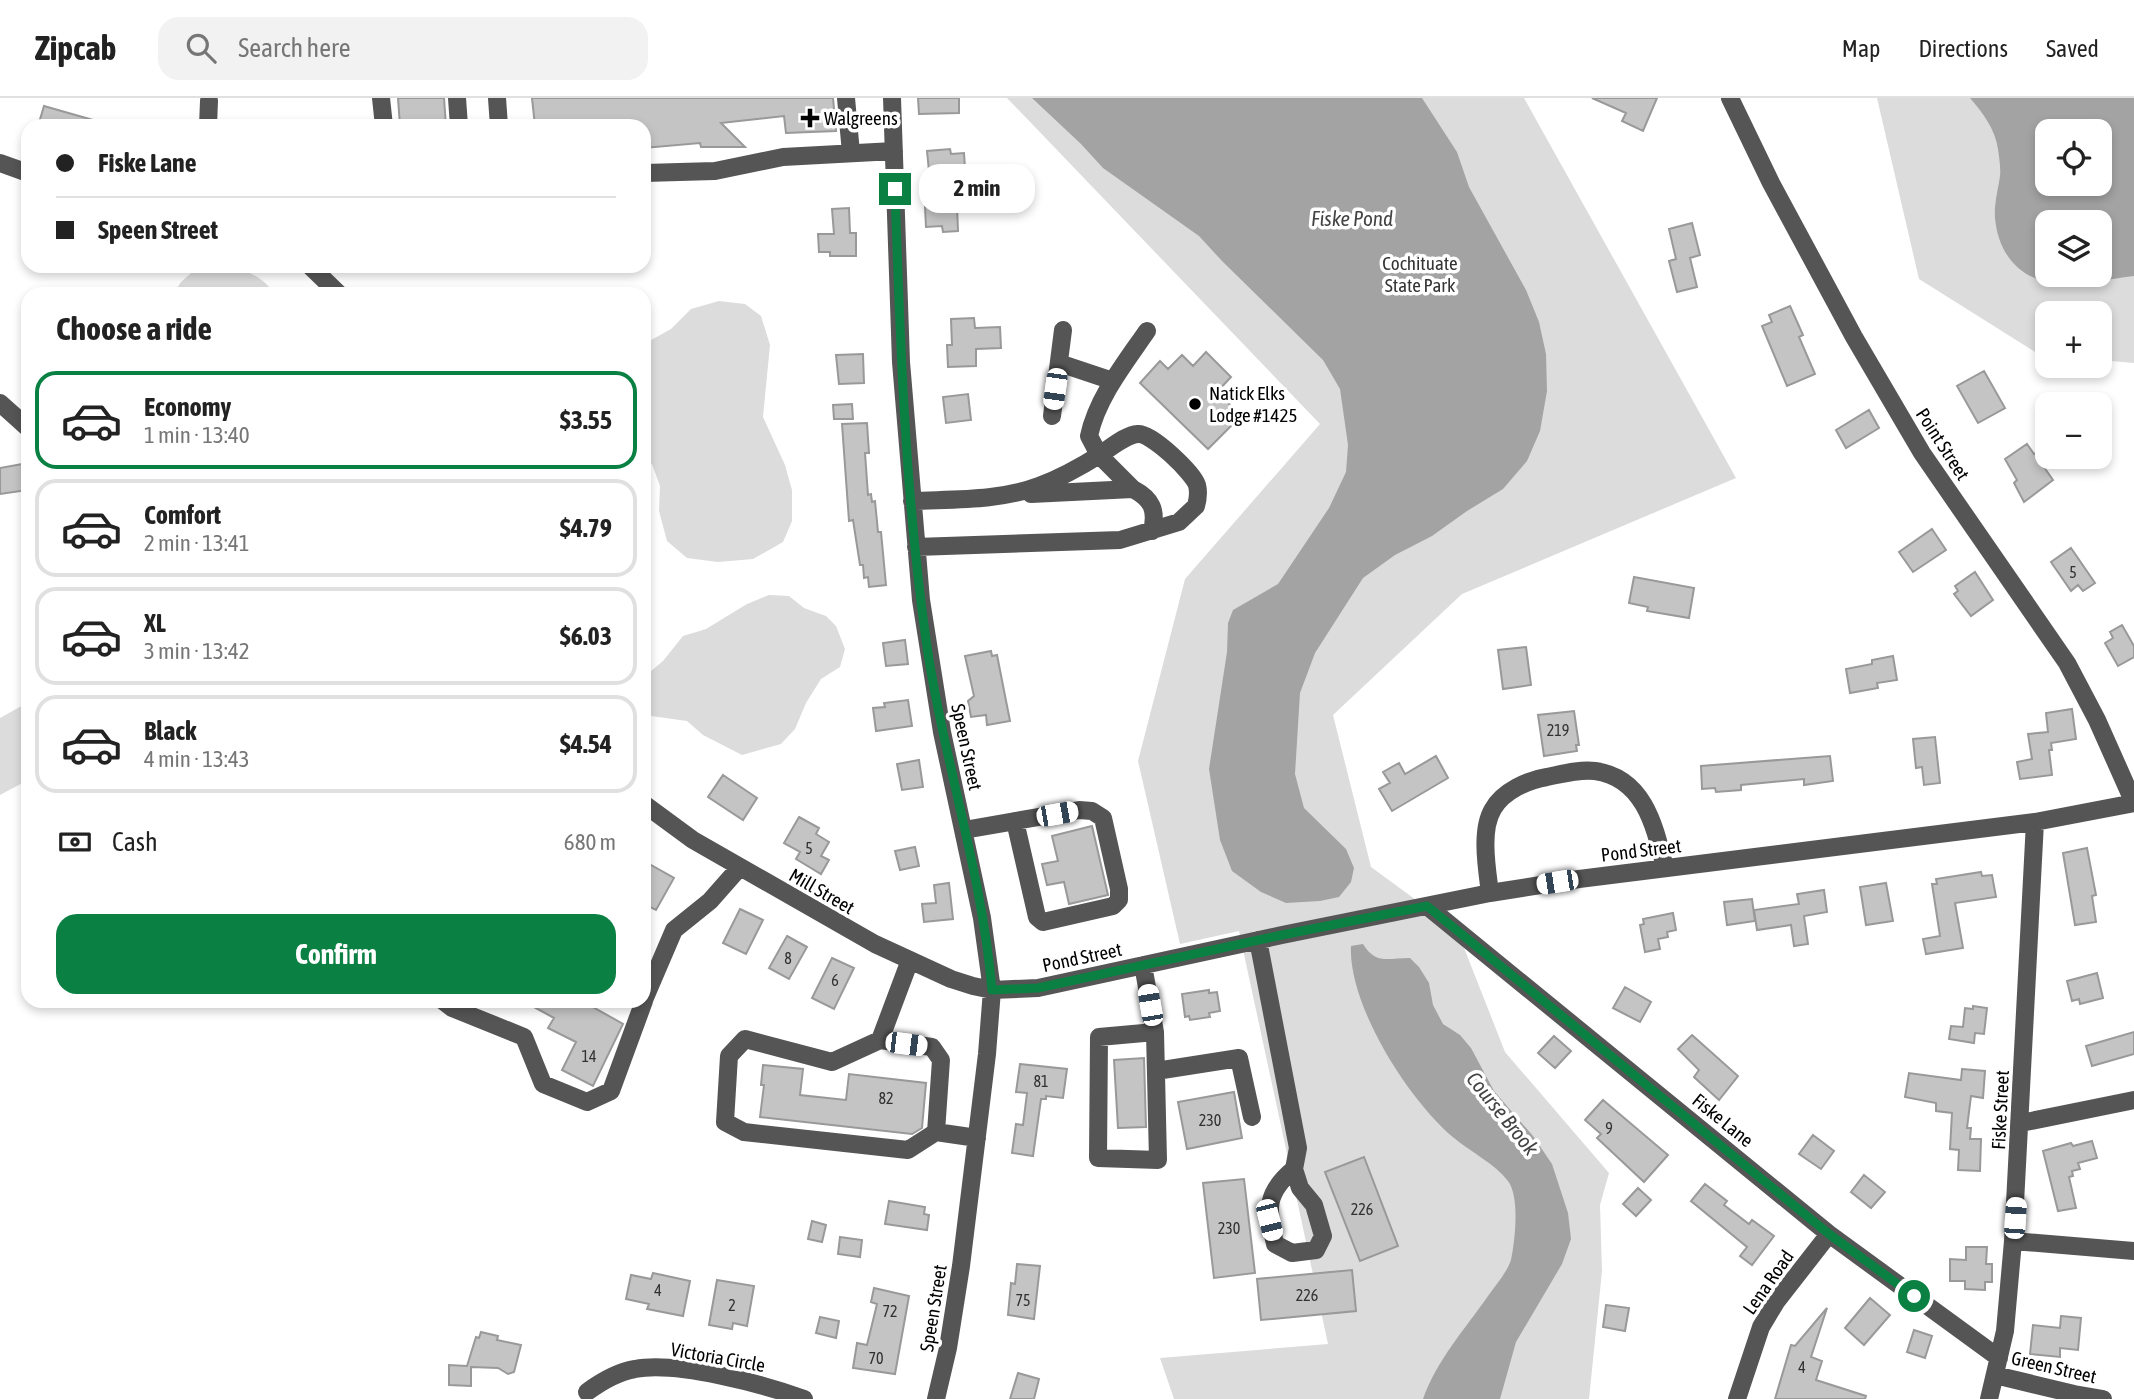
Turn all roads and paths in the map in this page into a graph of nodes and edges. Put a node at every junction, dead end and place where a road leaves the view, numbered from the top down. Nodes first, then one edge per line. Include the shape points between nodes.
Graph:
1 (381, 98) edge
2 (457, 98) edge
3 (497, 98) edge
4 (846, 98) edge
5 (892, 98) edge
6 (1730, 98) edge
7 (209, 101) dead end
8 (208, 119) edge
9 (383, 119) edge
10 (458, 119) edge
11 (498, 119) edge
12 (894, 151) junction
13 (851, 153) junction
14 (0, 163) edge
15 (21, 170) edge
16 (651, 173) edge
17 (317, 273) edge
18 (332, 287) edge
19 (1063, 330) dead end
20 (1147, 331) dead end
21 (1059, 362) junction
22 (1113, 381) junction
23 (0, 403) edge
24 (1052, 416) dead end
25 (21, 422) edge
26 (1099, 455) junction
27 (1133, 489) junction
28 (1010, 495) junction
29 (912, 501) junction
30 (1152, 531) junction
31 (916, 547) junction
32 (2134, 803) edge
33 (651, 809) edge
34 (1014, 821) junction
35 (2035, 822) junction
36 (964, 830) junction
37 (740, 867) junction
38 (1665, 868) junction
39 (1490, 893) junction
40 (1427, 906) junction
41 (1258, 940) junction
42 (910, 961) junction
43 (1143, 965) junction
44 (651, 984) edge
45 (992, 990) junction
46 (454, 1008) edge
47 (641, 1008) edge
48 (1155, 1032) junction
49 (880, 1040) junction
50 (1156, 1071) junction
51 (2134, 1100) edge
52 (1252, 1116) dead end
53 (2021, 1124) junction
54 (936, 1132) junction
55 (977, 1138) junction
56 (1294, 1169) dead end
57 (1829, 1234) junction
58 (2013, 1241) junction
59 (2134, 1251) edge
60 (1997, 1366) junction
61 (587, 1392) dead end
62 (804, 1399) edge
63 (936, 1399) edge
64 (1737, 1399) edge
65 (1989, 1399) edge
66 (2103, 1399) edge

1 - 9 street
2 - 10 street
3 - 11 street
4 - 13 street
5 - 12 street, Speen Street
6 - 32 street, Point Street via 1854,337 1922,453 2067,663
7 - 8 street
12 - 13 street
12 - 29 street, Speen Street via 901,362
13 - 16 street via 783,157 716,171
14 - 15 street
17 - 18 street
19 - 21 street
20 - 22 street
21 - 22 street
21 - 24 street
22 - 26 street via 1091,425 1089,436
23 - 25 street
26 - 27 street
26 - 28 street via 1041,485
26 - 30 street via 1126,438 1148,436 1194,478 1198,496 1190,514
27 - 28 street
27 - 30 street via 1146,496 1153,509
28 - 29 street
29 - 31 street, Speen Street
30 - 31 street via 1120,540
31 - 36 street, Speen Street via 934,687
32 - 35 street, Pond Street
33 - 37 street, Mill Street
34 - 34 street via 1079,810 1103,818 1119,900 1113,906 1043,922 1037,917
34 - 36 street
35 - 38 street, Pond Street
35 - 53 street, Fiske Street
36 - 45 street, Speen Street
37 - 42 street, Mill Street
37 - 44 street via 710,901 674,930
38 - 39 street, Pond Street
38 - 39 street via 1652,819 1623,781 1596,771 1569,773 1513,789 1493,808 1486,832
39 - 40 street, Pond Street
40 - 41 street, Pond Street
40 - 57 street, Fiske Lane
41 - 43 street, Pond Street
41 - 56 street via 1298,1148
42 - 45 street, Mill Street
42 - 49 street
43 - 45 street, Pond Street via 1038,988
43 - 48 street
45 - 55 street, Speen Street
46 - 47 street via 524,1037 543,1084 587,1102 611,1091
48 - 50 street
48 - 50 street via 1099,1037 1098,1158 1158,1160
49 - 54 street via 932,1047 941,1060
49 - 54 street via 832,1062 745,1039 729,1056 725,1122 744,1132 908,1150
50 - 52 street via 1239,1058
51 - 53 street
53 - 58 street, Fiske Street
54 - 55 street
55 - 63 street, Speen Street via 959,1279
57 - 60 street, Fiske Lane
57 - 64 street, Lena Road via 1761,1327
58 - 59 street
58 - 60 street, Fiske Street
60 - 65 street, Fiske Street
60 - 66 street, Green Street via 2074,1394
61 - 62 street, Victoria Circle via 622,1372 652,1367 756,1383

